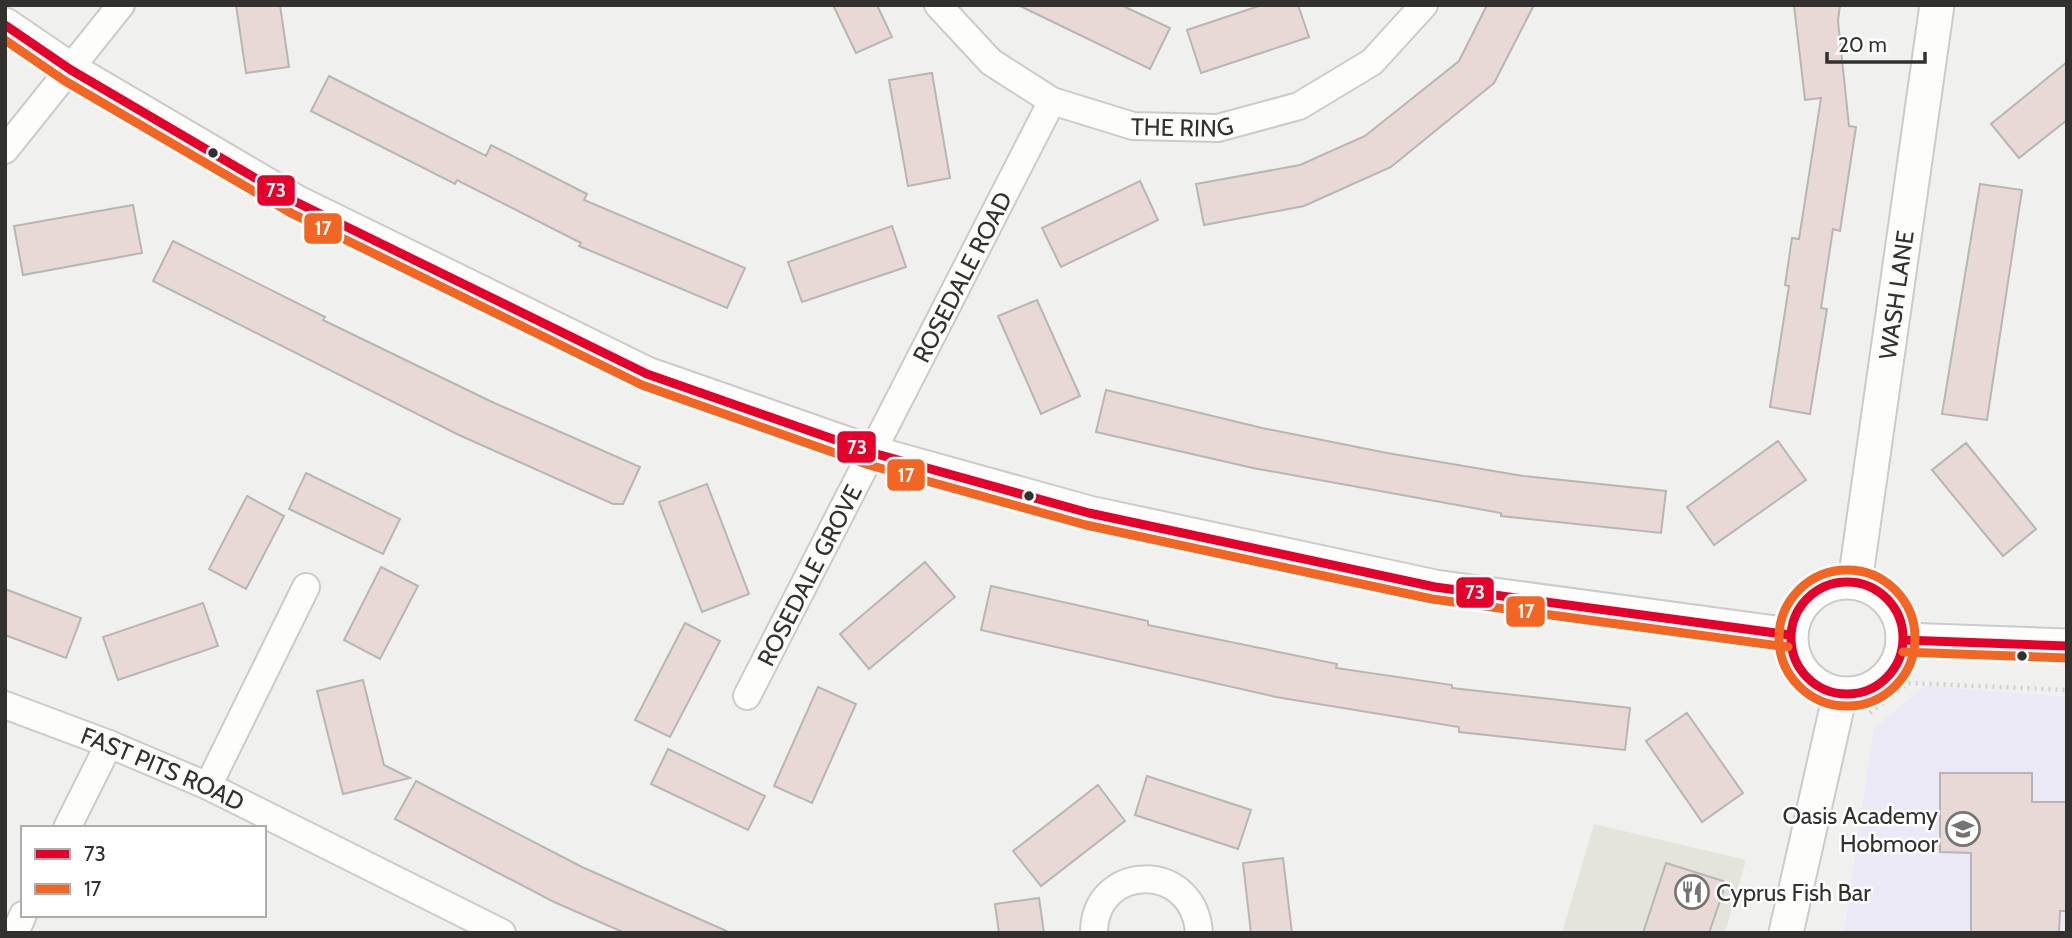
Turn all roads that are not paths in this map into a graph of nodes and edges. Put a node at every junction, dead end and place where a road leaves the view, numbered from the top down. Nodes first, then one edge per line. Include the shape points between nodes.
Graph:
1 (121, 5) edge
2 (938, 5) edge
3 (1424, 5) edge
4 (1937, 5) edge
5 (5, 25) edge
6 (71, 70) junction
7 (1052, 101) junction
8 (5, 150) edge
9 (873, 453) junction
10 (1856, 582) junction
11 (306, 587) dead end
12 (1790, 635) junction
13 (1903, 640) junction
14 (2067, 646) edge
15 (747, 696) dead end
16 (5, 705) edge
17 (1837, 706) junction
18 (109, 744) junction
19 (208, 786) junction
20 (68, 826) edge
21 (22, 917) edge
22 (475, 927) edge
23 (15, 933) edge
24 (502, 933) edge
25 (1094, 933) edge
26 (1199, 933) edge
27 (1786, 933) edge

1 - 6 street
2 - 7 street, THE RING via 990,62
3 - 7 street, THE RING via 1372,62 1299,106 1218,128 1133,126
4 - 10 street, WASH LANE
5 - 6 street
6 - 8 street
6 - 9 street via 296,202 648,374
7 - 9 street, ROSEDALE ROAD
9 - 12 street via 1089,513 1435,587
9 - 15 street, ROSEDALE GROVE
10 - 12 street via 1830,584 1810,595 1797,610
10 - 13 street via 1869,585 1893,606
11 - 19 street
12 - 17 street via 1800,671
13 - 14 street
13 - 17 street via 1897,665 1886,679
16 - 18 street, FAST PITS ROAD
17 - 27 street
18 - 19 street, FAST PITS ROAD
18 - 20 street
19 - 22 street, FAST PITS ROAD
21 - 23 street
22 - 24 street, FAST PITS ROAD
25 - 26 street via 1100,905 1111,891 1144,878 1177,888 1189,900

